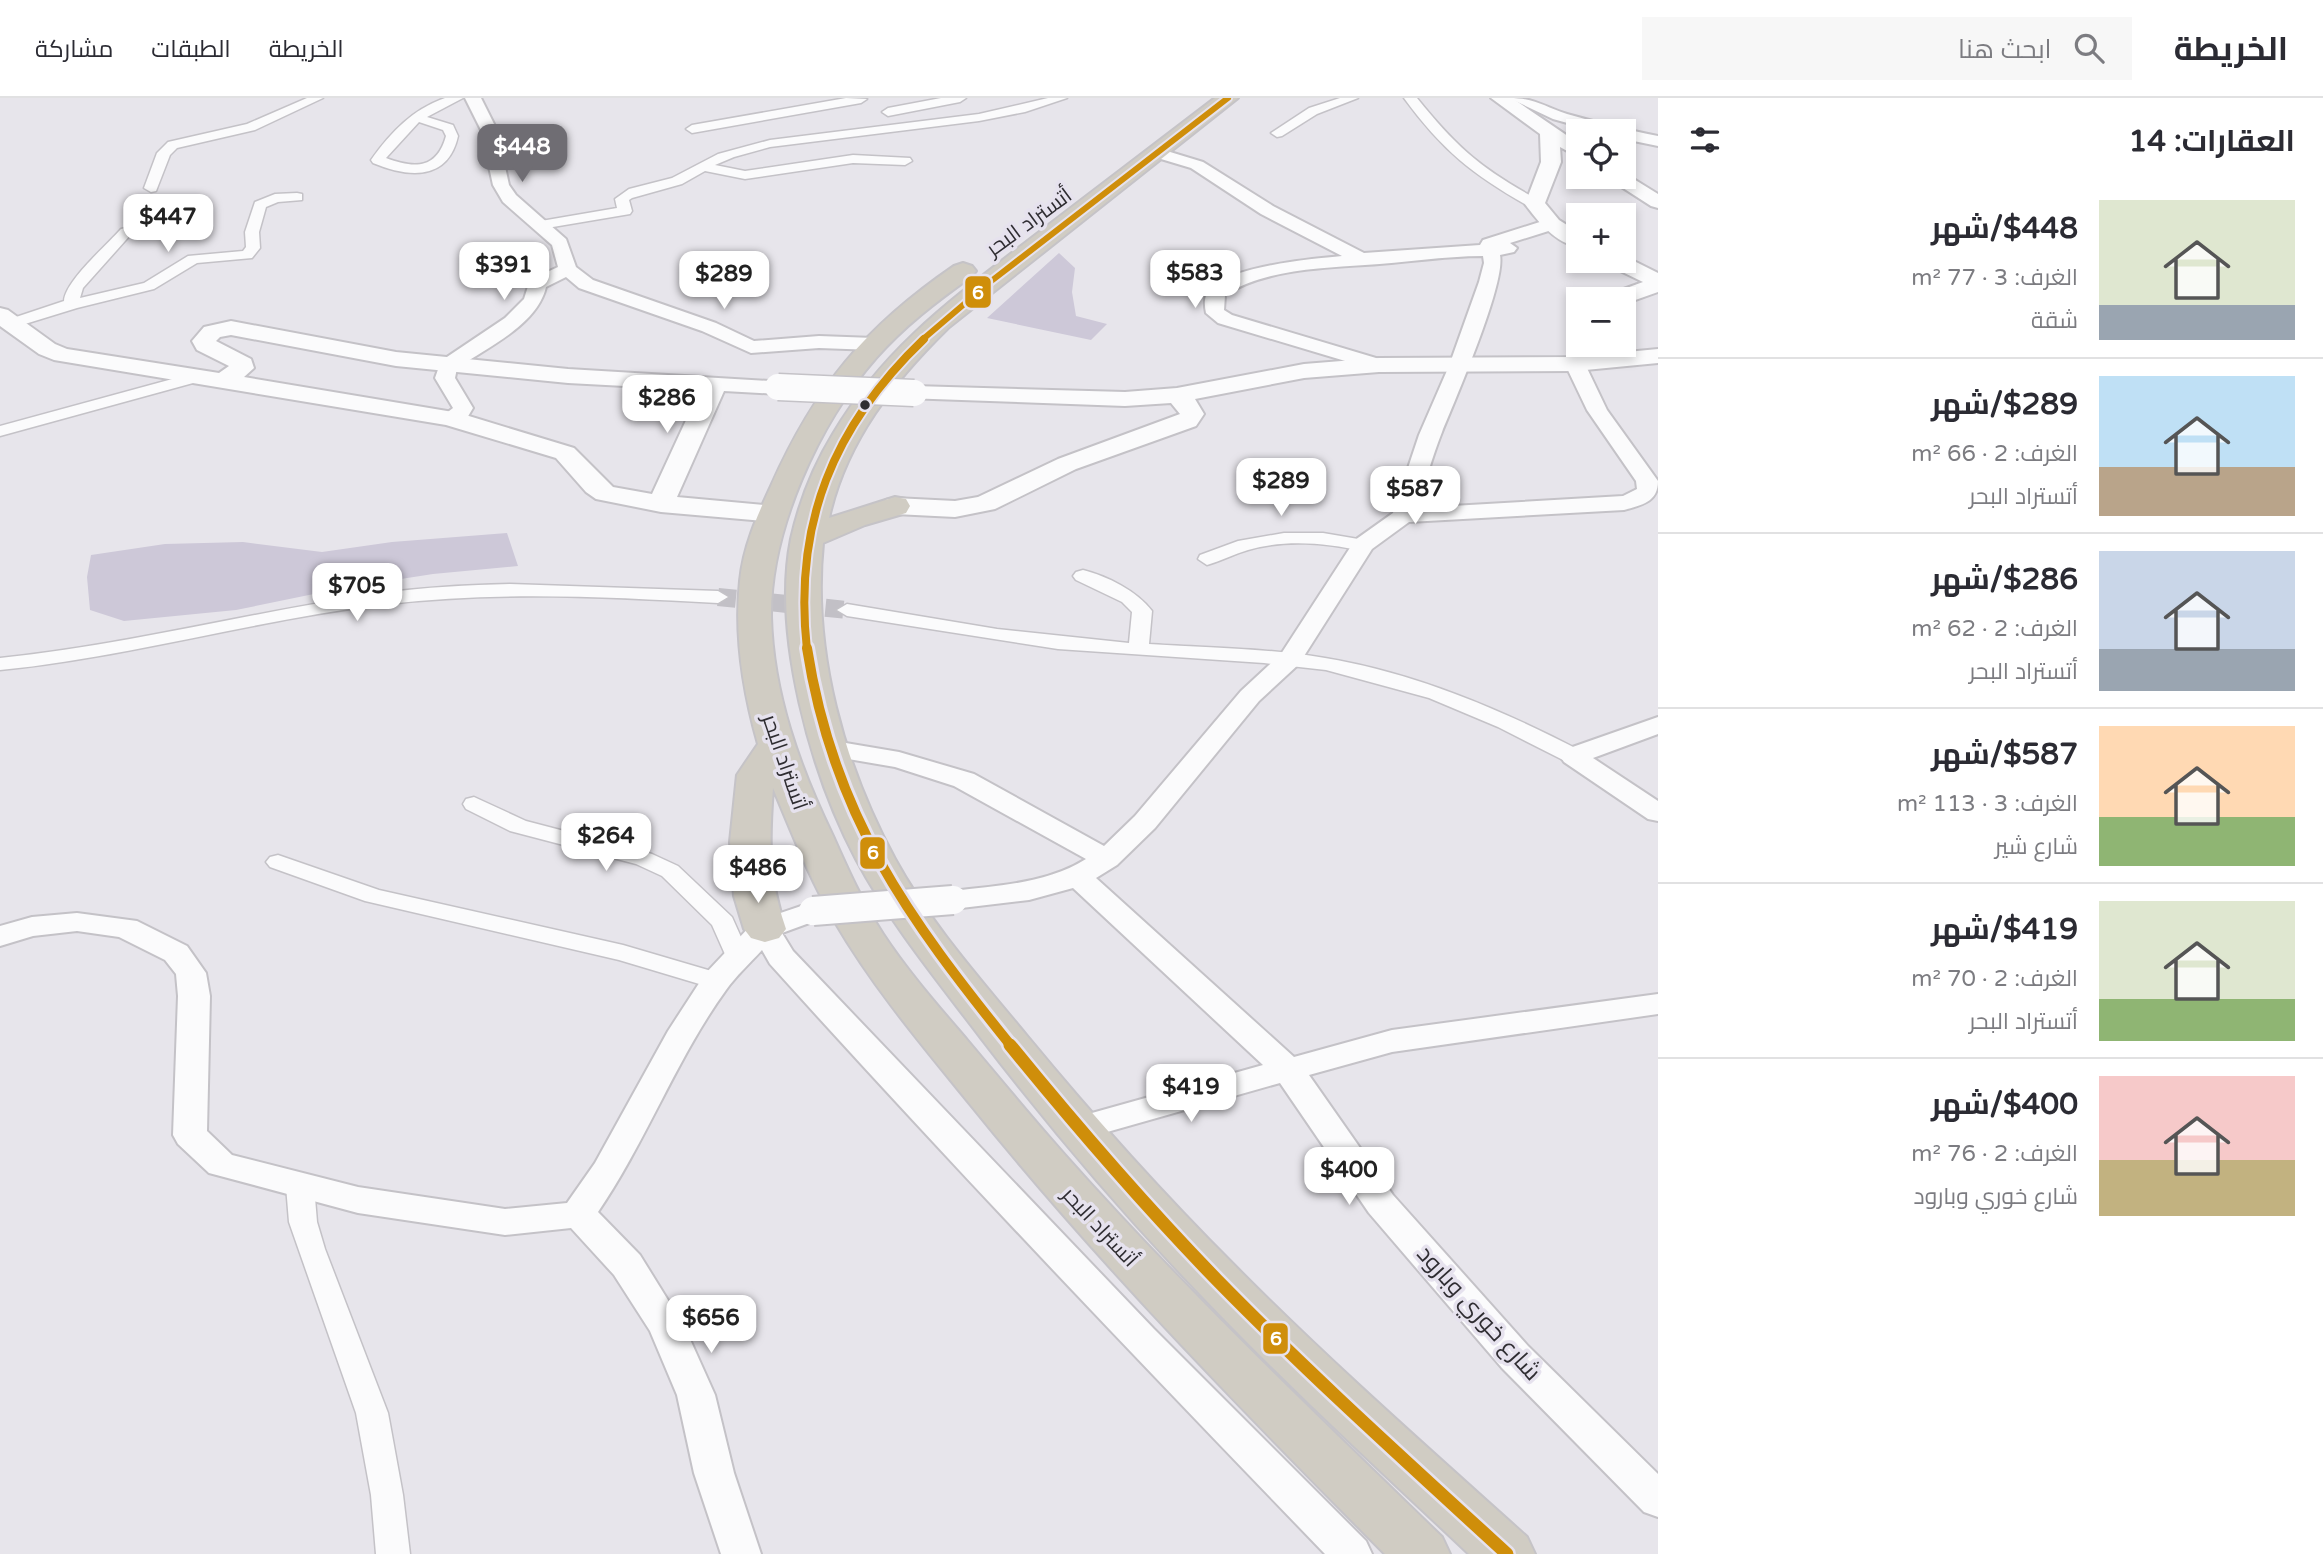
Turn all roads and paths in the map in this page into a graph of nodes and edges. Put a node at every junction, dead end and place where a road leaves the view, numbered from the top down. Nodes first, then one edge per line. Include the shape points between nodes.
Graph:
1 (317, 98) edge
2 (457, 98) edge
3 (473, 98) edge
4 (960, 98) edge
5 (1061, 98) edge
6 (1194, 98) edge
7 (1228, 98) edge
8 (1352, 98) edge
9 (1410, 98) edge
10 (1500, 98) edge
11 (1517, 98) edge
12 (872, 104) edge
13 (416, 117) junction
14 (1569, 119) edge
15 (917, 126) junction
16 (692, 128) dead end
17 (1549, 130) junction
18 (1277, 133) dead end
19 (1636, 136) edge
20 (1658, 141) edge
21 (1566, 142) edge
22 (1157, 153) junction
23 (1566, 160) edge
24 (905, 161) dead end
25 (1551, 162) junction
26 (704, 167) junction
27 (151, 188) dead end
28 (1636, 189) edge
29 (297, 197) dead end
30 (1658, 202) edge
31 (1535, 204) junction
32 (541, 225) junction
33 (126, 232) dead end
34 (1566, 233) edge
35 (1489, 250) junction
36 (1363, 260) junction
37 (568, 269) junction
38 (1636, 270) edge
39 (1658, 282) edge
40 (1636, 291) edge
41 (72, 304) junction
42 (6, 319) edge
43 (874, 344) junction
44 (1566, 356) edge
45 (1636, 356) edge
46 (1658, 356) edge
47 (1579, 357) edge
48 (448, 365) junction
49 (1379, 365) junction
50 (1459, 366) junction
51 (198, 377) junction
52 (225, 380) junction
53 (715, 384) junction
54 (1177, 396) junction
55 (450, 418) junction
56 (0, 430) edge
57 (1632, 457) junction
58 (1658, 463) edge
59 (827, 476) junction
60 (661, 504) junction
61 (895, 506) junction
62 (1406, 508) junction
63 (774, 514) junction
64 (807, 539) junction
65 (1363, 545) junction
66 (1207, 559) dead end
67 (1083, 576) dead end
68 (718, 597) tunnel mouth
69 (847, 610) tunnel mouth
70 (1137, 650) junction
71 (1290, 659) junction
72 (0, 664) edge
73 (1658, 725) edge
74 (775, 746) junction
75 (828, 748) junction
76 (1573, 756) junction
77 (474, 804) dead end
78 (1658, 813) edge
79 (1107, 859) junction
80 (278, 862) dead end
81 (1078, 877) junction
82 (765, 929) junction
83 (0, 936) edge
84 (737, 956) junction
85 (716, 981) junction
86 (1658, 1004) edge
87 (1287, 1069) junction
88 (1079, 1128) junction
89 (300, 1186) junction
90 (578, 1214) junction
91 (1352, 1485) junction
92 (1658, 1500) edge
93 (393, 1554) edge
94 (741, 1554) edge
95 (1352, 1554) edge
96 (1404, 1554) edge
97 (1422, 1554) edge
98 (1507, 1554) edge

1 - 27 street via 251,127 173,145 164,153
2 - 13 street
3 - 32 street via 489,130 501,185 515,205
4 - 12 street
5 - 15 street via 1021,110
6 - 43 highway, أتستراد البحر via 905,313
7 - 22 highway, أتستراد البحر
8 - 18 street via 1313,111
9 - 31 street via 1485,176
10 - 17 main road
11 - 14 street
12 - 15 street
12 - 16 street
13 - 13 street via 395,136 378,160 406,167 440,163 452,136 447,128
15 - 26 street via 787,141 728,155
17 - 21 main road
17 - 25 main road
19 - 20 street
22 - 36 street via 1197,165 1267,210
22 - 59 highway, أتستراد البحر via 997,274 904,354 866,400
23 - 25 main road
24 - 26 street via 853,159 745,175
25 - 31 main road
26 - 32 street via 624,197 625,211
28 - 30 main road
29 - 41 street via 275,198 260,205 253,247 247,255 193,258 149,286
31 - 34 main road
32 - 37 street via 560,243
33 - 41 street via 77,286
34 - 35 street
35 - 36 street
35 - 50 street via 1491,271
36 - 49 street via 1251,275 1217,291 1213,303 1215,313 1243,326
37 - 43 street via 598,290 751,346
37 - 48 street via 537,284 533,302 512,322
38 - 39 main road
39 - 40 main road
41 - 42 street
42 - 51 main road via 62,355
43 - 63 highway, أتستراد البحر via 816,420
44 - 50 main road
45 - 46 main road
47 - 57 street via 1597,410
48 - 52 main road via 342,351 231,328 212,332 204,341 243,364
48 - 53 main road
48 - 55 street via 445,378 463,408
49 - 50 main road
49 - 54 main road via 1304,371
50 - 62 street
51 - 52 main road
51 - 56 street
52 - 55 main road
53 - 54 main road, bridge via 914,393
53 - 60 main road
54 - 61 main road via 1192,414 1186,421 1068,464 986,503 955,509
55 - 60 main road via 565,453 599,490
57 - 58 street
57 - 62 street via 1648,490 1641,498 1624,503 1445,512
59 - 61 highway
59 - 64 highway, أتستراد البحر
60 - 63 main road
61 - 64 highway via 854,517
62 - 65 street
63 - 74 highway, أتستراد البحر via 756,581 755,642
64 - 75 highway, أتستراد البحر via 803,584 806,643
65 - 66 street via 1332,538 1290,537 1246,544
65 - 71 street
67 - 70 street via 1129,598 1142,611
68 - 72 street via 525,589 425,594 288,613 132,647
69 - 70 street via 964,631
70 - 71 street
71 - 76 street via 1377,677 1459,701
71 - 79 street via 1250,696 1145,822
73 - 76 street
74 - 82 highway via 756,775 749,842 754,896
74 - 91 highway, أتستراد البحر via 837,887 888,972 1060,1184
75 - 79 street via 900,760 964,780
75 - 88 highway, أتستراد البحر via 849,803 889,883
76 - 78 street
77 - 84 street via 518,826 644,859 670,871 723,922
79 - 81 street
80 - 85 street via 373,896 623,953
81 - 82 street, bridge via 1028,891 813,911
81 - 87 street, شارع خوري وبارود
82 - 84 street
82 - 95 street via 781,957 853,1036
83 - 89 street via 77,922 126,928 176,953 191,973 194,996 190,1135 221,1164
84 - 85 street
85 - 90 street via 608,1171
86 - 87 street via 1392,1041
87 - 88 street
87 - 92 street, شارع خوري وبارود via 1381,1204 1515,1357
88 - 98 highway, أتستراد البحر via 1180,1241 1338,1398
89 - 90 street via 358,1200 505,1222
89 - 93 street via 311,1249 372,1413
90 - 94 street via 626,1265 666,1326 696,1395
91 - 96 highway
91 - 97 highway, أتستراد البحر

